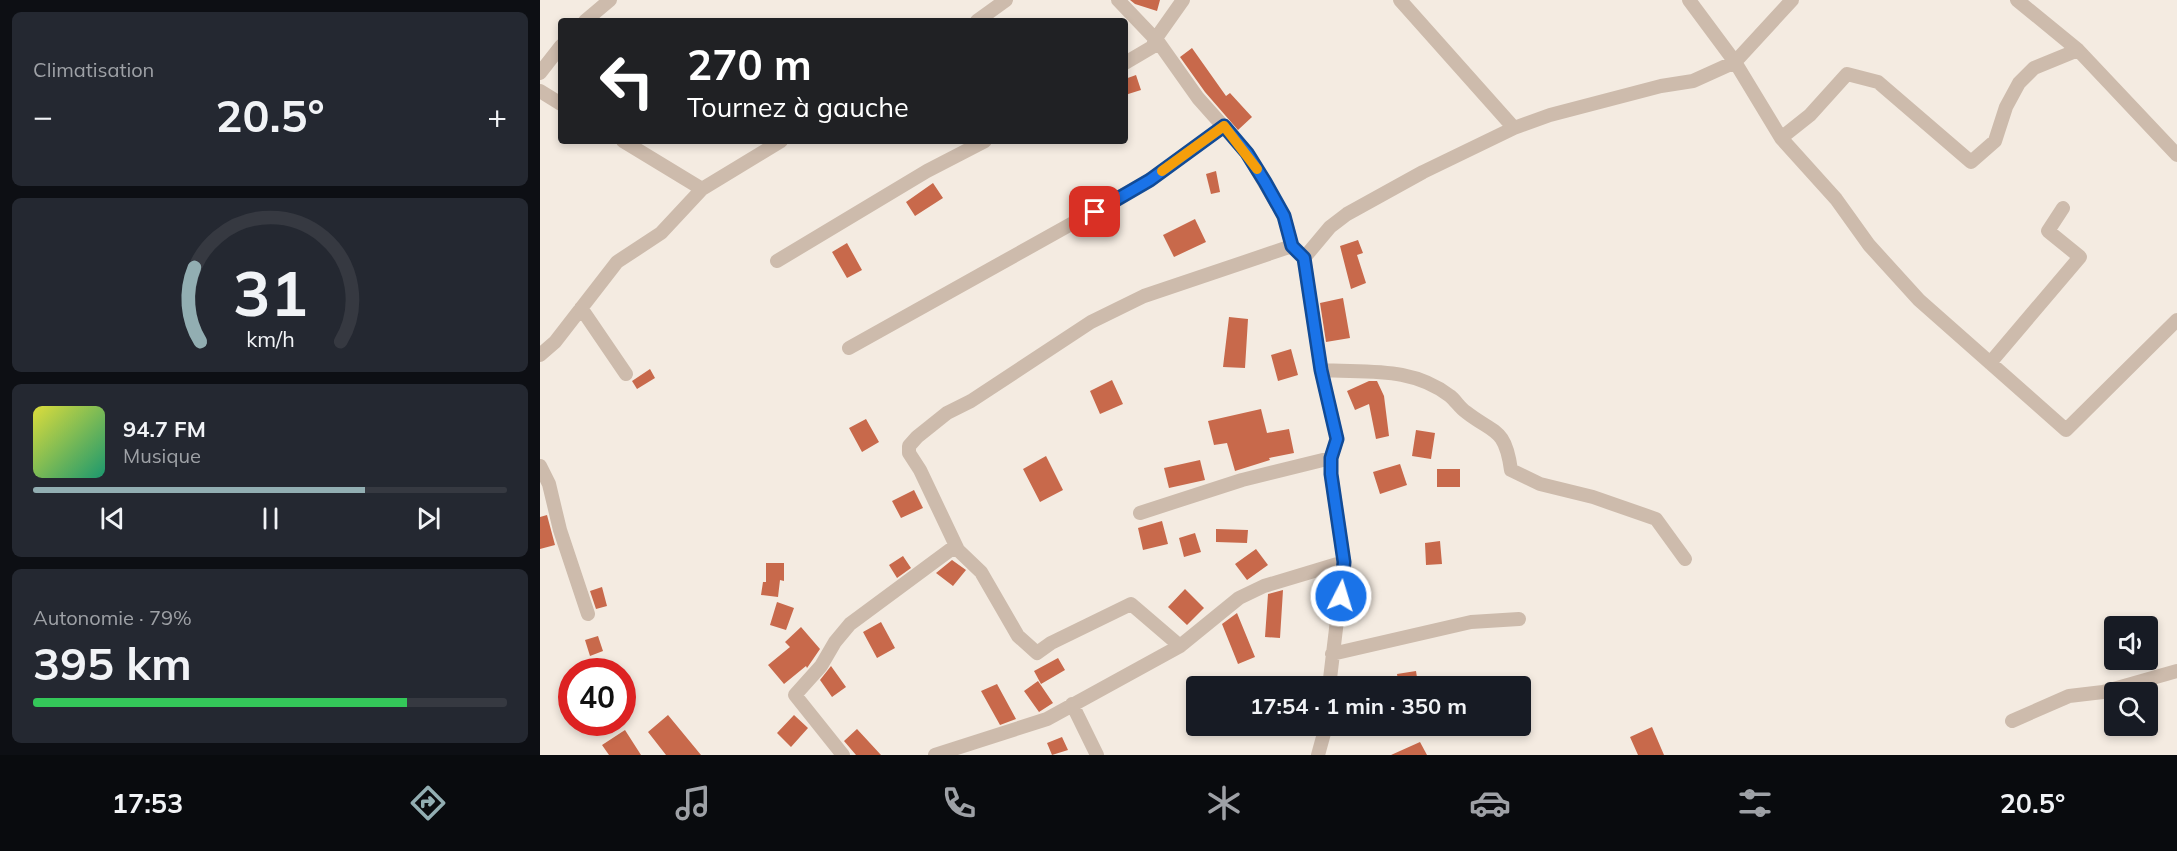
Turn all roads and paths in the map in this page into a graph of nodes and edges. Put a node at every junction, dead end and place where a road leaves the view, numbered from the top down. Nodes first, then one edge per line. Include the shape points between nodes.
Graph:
1 (610, 0) edge
2 (1006, 0) edge
3 (1118, 0) edge
4 (1183, 0) edge
5 (1400, 0) edge
6 (1689, 0) edge
7 (1792, 0) edge
8 (2017, 0) edge
9 (589, 18) edge
10 (981, 18) edge
11 (1156, 42) junction
12 (558, 50) edge
13 (2078, 50) junction
14 (1128, 61) edge
15 (1735, 62) junction
16 (540, 73) edge
17 (540, 91) edge
18 (558, 102) edge
19 (1224, 126) junction
20 (1514, 128) junction
21 (1781, 138) junction
22 (628, 144) edge
23 (776, 144) edge
24 (979, 144) edge
25 (2177, 155) edge
26 (702, 189) junction
27 (2063, 208) dead end
28 (1292, 246) junction
29 (1304, 258) junction
30 (777, 261) dead end
31 (581, 308) junction
32 (2177, 320) edge
33 (849, 348) dead end
34 (540, 355) edge
35 (1990, 363) junction
36 (1321, 370) junction
37 (626, 374) dead end
38 (1331, 458) junction
39 (540, 466) edge
40 (1140, 513) dead end
41 (958, 550) junction
42 (1685, 559) dead end
43 (1344, 562) junction
44 (588, 614) dead end
45 (1519, 619) dead end
46 (1180, 646) junction
47 (1332, 654) junction
48 (2177, 671) edge
49 (1330, 676) edge
50 (1072, 704) junction
51 (2012, 721) dead end
52 (1323, 736) edge
53 (843, 755) edge
54 (935, 755) edge
55 (1097, 755) edge
56 (1318, 755) edge

1 - 9 street
2 - 10 street
3 - 11 street
4 - 11 street
5 - 20 street
6 - 15 street
7 - 15 street
8 - 13 street
11 - 14 street
11 - 19 street
12 - 16 street
13 - 21 street via 2034,68 2019,83 1995,141 1971,162 1878,82 1846,74 1810,116
13 - 25 street
15 - 20 street via 1693,81 1550,115
15 - 21 street
17 - 18 street
19 - 28 street via 1247,153 1275,199
19 - 33 street via 1150,180
20 - 29 street via 1347,214 1330,227
21 - 35 street via 1919,300
22 - 26 street
23 - 26 street
24 - 30 street
26 - 31 street via 661,233 617,262
27 - 35 street via 2048,231 2080,257
28 - 29 street
28 - 41 street via 1144,296 1091,322 947,413 917,437 909,446 909,453
29 - 36 street
31 - 34 street
31 - 37 street
32 - 35 street via 2066,430
36 - 38 street via 1337,439
36 - 42 street via 1387,371 1423,380 1495,429 1509,451 1511,470 1540,484 1656,519
38 - 40 street via 1242,480
38 - 43 street
39 - 44 street via 549,484
41 - 46 street via 981,572 1018,636 1037,653 1131,604
41 - 53 street via 950,550 850,624 822,666 795,695
43 - 46 street via 1264,585 1239,598
43 - 47 street
45 - 47 street via 1471,622
46 - 50 street
47 - 49 street
48 - 51 street via 2103,692 2069,696
50 - 54 street via 1047,720
50 - 55 street
52 - 56 street

